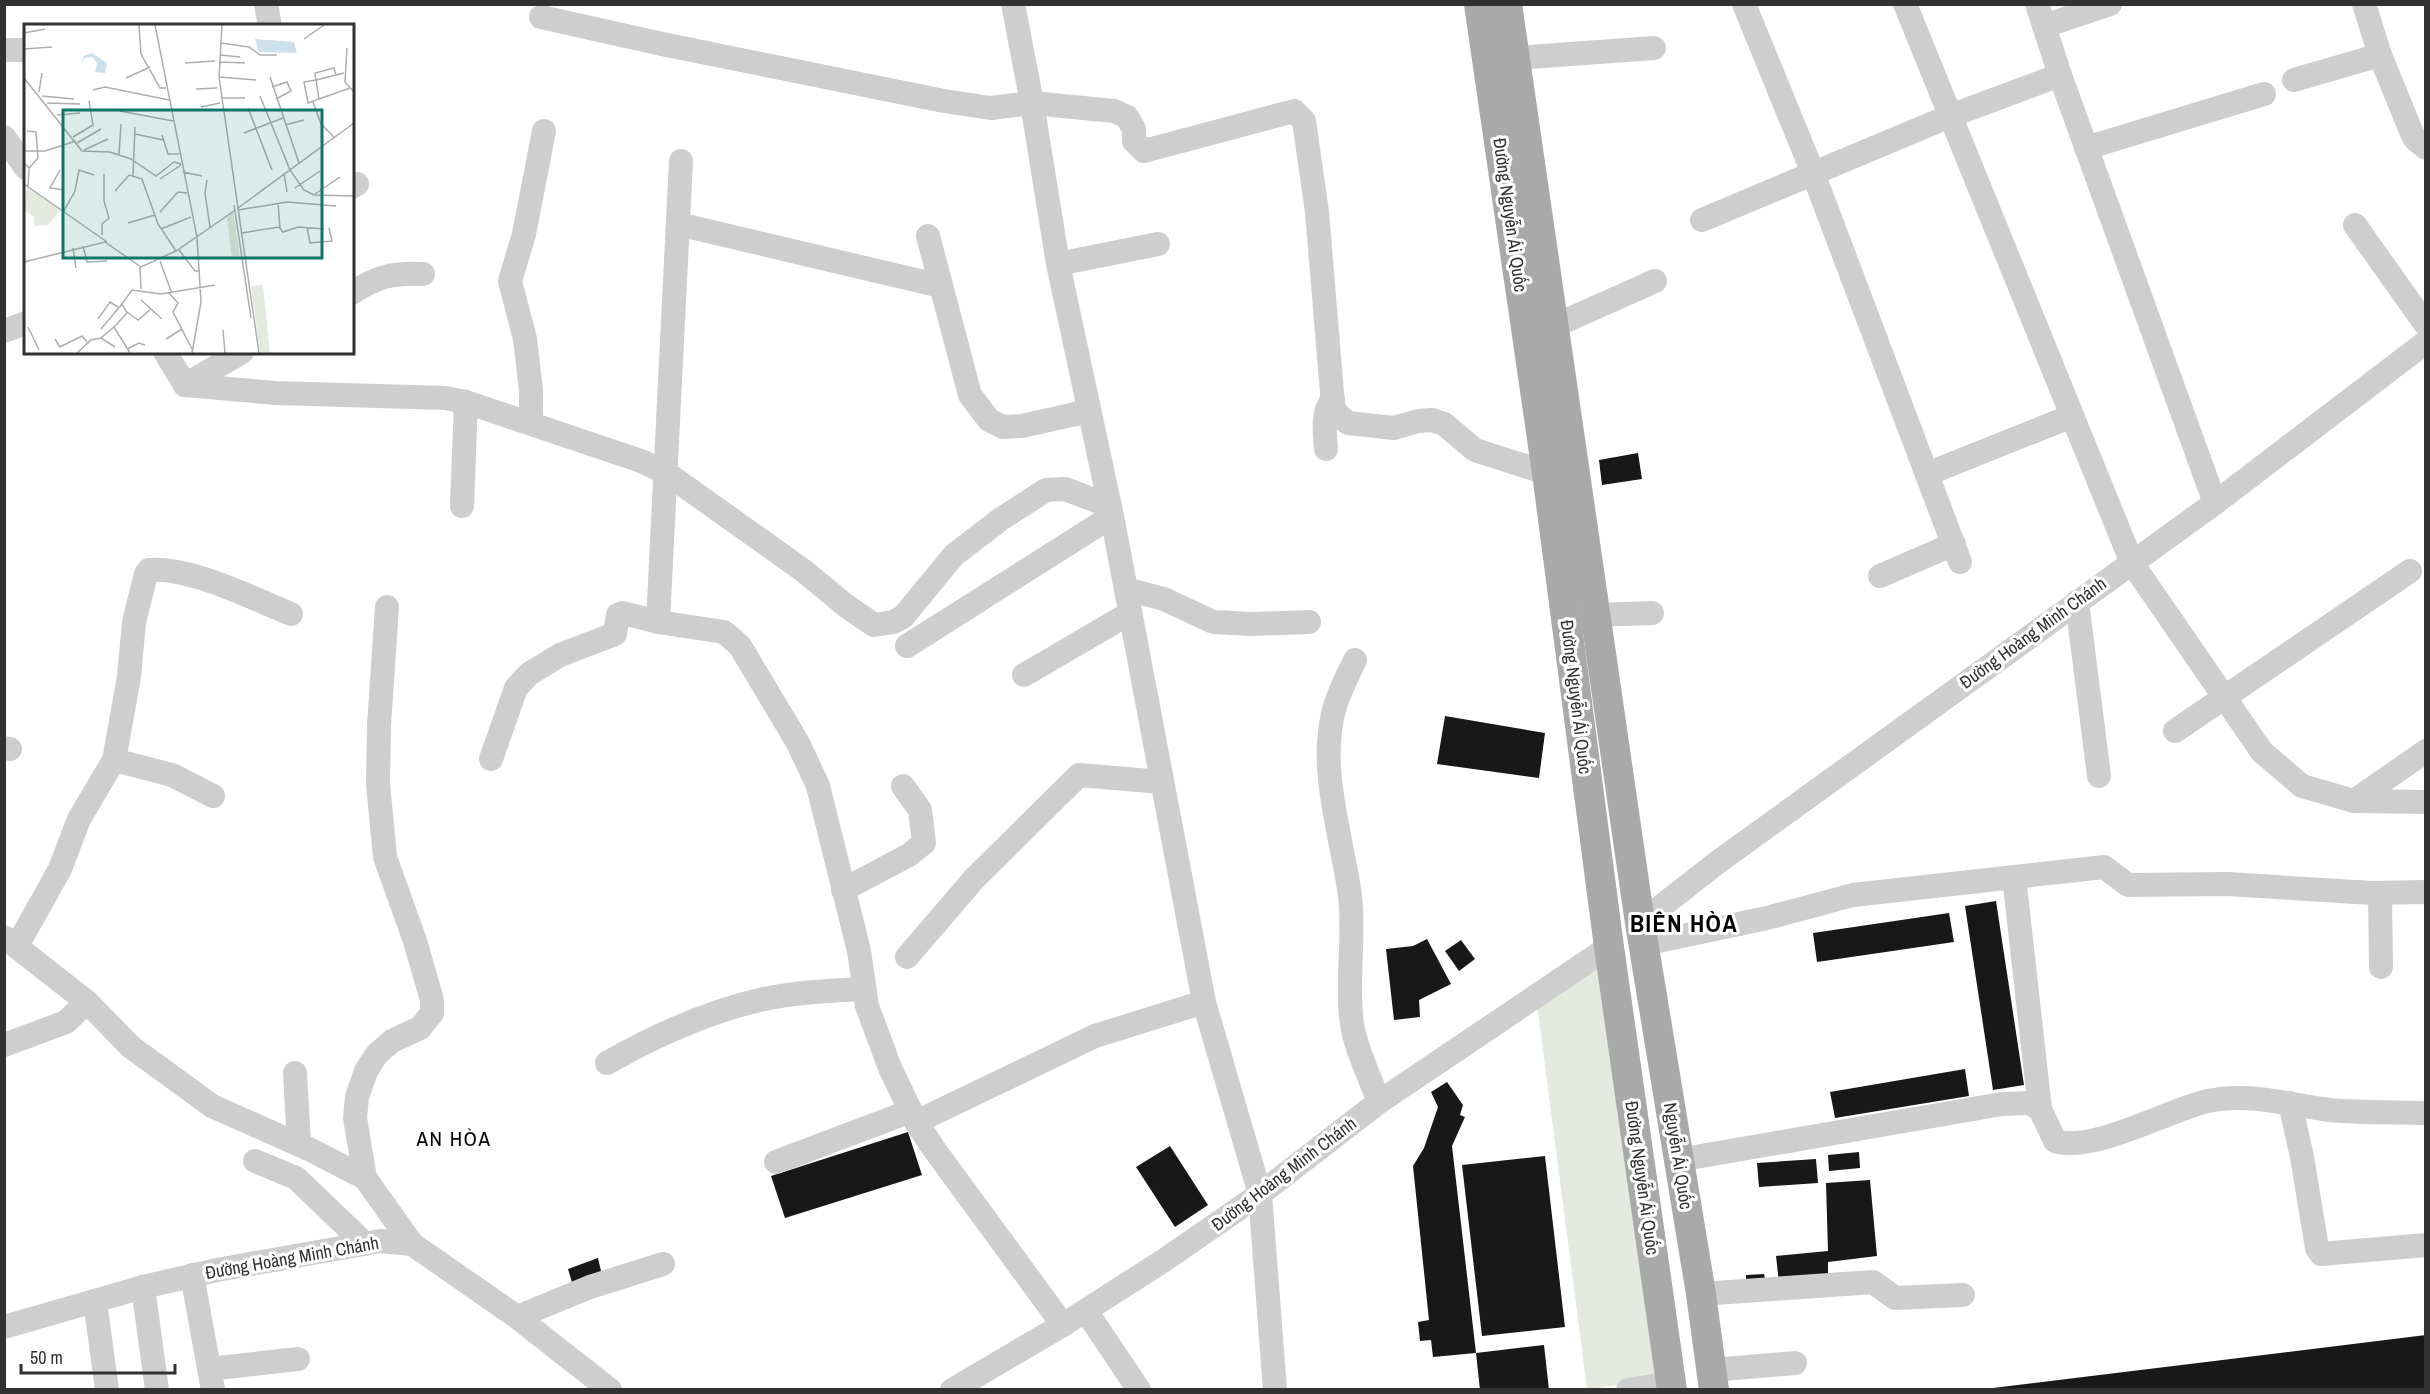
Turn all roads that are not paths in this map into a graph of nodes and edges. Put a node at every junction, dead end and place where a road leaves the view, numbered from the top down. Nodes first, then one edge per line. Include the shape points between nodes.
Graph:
1 (266, 4) edge
2 (1013, 4) edge
3 (1479, 4) edge
4 (1507, 4) edge
5 (1744, 4) edge
6 (1905, 4) edge
7 (2110, 4) edge
8 (2364, 4) edge
9 (2040, 15) edge
10 (541, 17) dead end
11 (270, 24) edge
12 (1654, 48) dead end
13 (4, 50) edge
14 (24, 50) edge
15 (2380, 55) junction
16 (1515, 58) junction
17 (2060, 75) junction
18 (2294, 80) dead end
19 (2264, 94) dead end
20 (1032, 103) junction
21 (1950, 116) junction
22 (544, 131) dead end
23 (4, 137) edge
24 (2086, 148) junction
25 (2426, 148) edge
26 (681, 160) dead end
27 (24, 165) edge
28 (1814, 173) junction
29 (1702, 220) dead end
30 (678, 224) junction
31 (2355, 225) dead end
32 (928, 236) dead end
33 (1158, 244) dead end
34 (1058, 264) junction
35 (423, 274) dead end
36 (1655, 281) dead end
37 (941, 286) junction
38 (354, 291) edge
39 (24, 324) edge
40 (1554, 326) junction
41 (2426, 326) edge
42 (4, 331) edge
43 (2426, 342) edge
44 (166, 354) edge
45 (239, 354) edge
46 (185, 385) junction
47 (1333, 399) junction
48 (466, 402) junction
49 (1089, 411) junction
50 (2072, 416) junction
51 (531, 423) junction
52 (1326, 449) dead end
53 (665, 472) junction
54 (1547, 473) junction
55 (1927, 474) junction
56 (2214, 503) junction
57 (462, 506) dead end
58 (1111, 511) junction
59 (2132, 562) junction
60 (2410, 572) dead end
61 (1880, 576) dead end
62 (1126, 589) junction
63 (2077, 602) junction
64 (387, 607) dead end
65 (1130, 613) junction
66 (1652, 613) dead end
67 (291, 614) dead end
68 (1595, 615) junction
69 (658, 622) junction
70 (1309, 622) dead end
71 (907, 646) dead end
72 (1355, 660) dead end
73 (1024, 675) dead end
74 (2225, 698) junction
75 (2175, 731) dead end
76 (2426, 751) edge
77 (492, 759) dead end
78 (114, 760) junction
79 (2099, 776) dead end
80 (1162, 782) junction
81 (903, 786) dead end
82 (213, 796) dead end
83 (2354, 801) junction
84 (2426, 802) edge
85 (2014, 877) junction
86 (843, 890) junction
87 (2426, 892) edge
88 (2380, 893) junction
89 (1642, 934) junction
90 (11, 942) edge
91 (1609, 947) junction
92 (907, 957) dead end
93 (2381, 967) dead end
94 (864, 988) junction
95 (87, 1002) junction
96 (1204, 1002) junction
97 (4, 1045) edge
98 (607, 1063) dead end
99 (295, 1073) dead end
100 (1379, 1102) junction
101 (2290, 1103) junction
102 (2040, 1109) junction
103 (2426, 1113) edge
104 (914, 1117) junction
105 (299, 1144) junction
106 (1678, 1160) junction
107 (255, 1161) dead end
108 (776, 1162) dead end
109 (365, 1178) junction
110 (1260, 1194) junction
111 (365, 1244) junction
112 (412, 1244) junction
113 (2426, 1245) edge
114 (663, 1264) dead end
115 (192, 1275) junction
116 (143, 1287) junction
117 (1701, 1294) junction
118 (1964, 1294) dead end
119 (95, 1301) junction
120 (1086, 1311) junction
121 (517, 1317) junction
122 (1063, 1325) junction
123 (4, 1327) edge
124 (298, 1359) dead end
125 (1795, 1363) dead end
126 (211, 1379) edge
127 (1713, 1380) edge
128 (1672, 1386) edge
129 (107, 1389) edge
130 (157, 1389) edge
131 (610, 1389) edge
132 (952, 1389) edge
133 (1139, 1389) edge
134 (1275, 1389) edge
135 (1628, 1389) edge

1 - 11 street
2 - 20 street
3 - 54 main road, Đường Nguyễn Ái Quốc
4 - 16 main road, Đường Nguyễn Ái Quốc
5 - 28 street
6 - 21 street
7 - 9 street
8 - 15 street
9 - 17 street
10 - 20 street via 944,101 991,108
12 - 16 street
13 - 14 street
15 - 18 street
15 - 25 street via 2411,131
16 - 40 main road, Đường Nguyễn Ái Quốc
17 - 21 street
17 - 24 street
19 - 24 street
20 - 34 street
20 - 47 street via 1114,111 1127,117 1134,129 1134,141 1144,151 1294,111 1304,120 1317,212
21 - 28 street
21 - 50 street
22 - 51 street via 524,234 510,280 525,339
23 - 27 street
24 - 56 street
26 - 30 street
28 - 29 street
28 - 55 street
30 - 37 street
30 - 53 street
31 - 41 street
32 - 37 street
33 - 34 street
34 - 49 street
35 - 38 street via 396,273
36 - 40 street
37 - 49 street via 970,395 989,420 1003,427 1022,426
39 - 42 street
40 - 68 main road, Đường Nguyễn Ái Quốc
43 - 56 street, Đường Hoàng Minh Chánh
44 - 46 street
45 - 46 street
46 - 48 street
47 - 52 street via 1324,417
47 - 54 street via 1337,414 1348,423 1394,428 1432,420 1444,424 1475,450
48 - 51 street
48 - 57 street
49 - 58 street
50 - 55 street
50 - 59 street
51 - 53 street
53 - 58 street via 874,625 903,617 954,555 1046,490 1065,489
53 - 69 street
54 - 91 main road, Đường Nguyễn Ái Quốc
55 - 61 street via 1957,553
56 - 59 street, Đường Hoàng Minh Chánh
58 - 62 street
58 - 71 street
59 - 63 street, Đường Hoàng Minh Chánh
59 - 74 street
60 - 74 street
62 - 65 street
62 - 70 street via 1164,599 1213,622
63 - 79 street
63 - 89 street, Đường Hoàng Minh Chánh via 1727,856
64 - 109 street via 378,784 385,857 415,941 432,1013 420,1028 392,1041 377,1054 366,1071 355,1118
65 - 73 street
65 - 80 street
66 - 68 street
67 - 78 street via 223,586 175,572 149,570 134,622
68 - 89 main road, Đường Nguyễn Ái Quốc
69 - 77 street via 622,613 618,615 615,634 560,654 529,674 516,688
69 - 86 street via 724,632 740,646 798,743 818,786
72 - 100 street via 1335,705 1330,734 1330,778 1350,897 1352,1028
74 - 75 street
74 - 83 street via 2262,752 2302,786
76 - 83 street
78 - 82 street via 172,774
78 - 90 street via 79,819 60,869
80 - 92 street via 1079,775 974,879
80 - 96 street
81 - 86 street via 920,810 924,843
83 - 84 street
85 - 88 street via 2104,867 2128,885 2227,884
85 - 89 street via 1853,895 1767,918
85 - 102 street
86 - 94 street
87 - 88 street
88 - 93 street
89 - 91 main road
89 - 106 main road, Nguyễn Ái Quốc
90 - 95 street
91 - 100 street, Đường Hoàng Minh Chánh
91 - 128 main road, Đường Nguyễn Ái Quốc
94 - 98 street via 764,999 717,1012
94 - 104 street via 886,1057
95 - 97 street via 66,1022
95 - 105 street via 131,1047 203,1100
96 - 104 street via 1095,1036
96 - 110 street
99 - 105 street
100 - 110 street, Đường Hoàng Minh Chánh
101 - 102 street via 2256,1098 2208,1101 2101,1138 2067,1145 2055,1141
101 - 103 street via 2331,1110
101 - 113 street via 2321,1254
102 - 106 street via 2029,1103 2002,1104
104 - 108 street
104 - 122 street
105 - 109 street
106 - 117 main road, Nguyễn Ái Quốc
107 - 111 street via 296,1178
109 - 112 street
110 - 120 street, Đường Hoàng Minh Chánh
110 - 134 street
111 - 112 street, Đường Hoàng Minh Chánh
111 - 115 street, Đường Hoàng Minh Chánh
112 - 121 street, Đường Hoàng Minh Chánh
114 - 121 street via 590,1287
115 - 116 street, Đường Hoàng Minh Chánh
115 - 126 street
116 - 119 street, Đường Hoàng Minh Chánh
116 - 130 street
117 - 118 street via 1873,1281 1894,1298
117 - 127 main road, Nguyễn Ái Quốc
119 - 123 street, Đường Hoàng Minh Chánh
119 - 129 street
120 - 122 street, Đường Hoàng Minh Chánh
120 - 133 street
121 - 131 street, Đường Hoàng Minh Chánh
122 - 132 street, Đường Hoàng Minh Chánh
124 - 126 street
125 - 127 street
128 - 135 street

